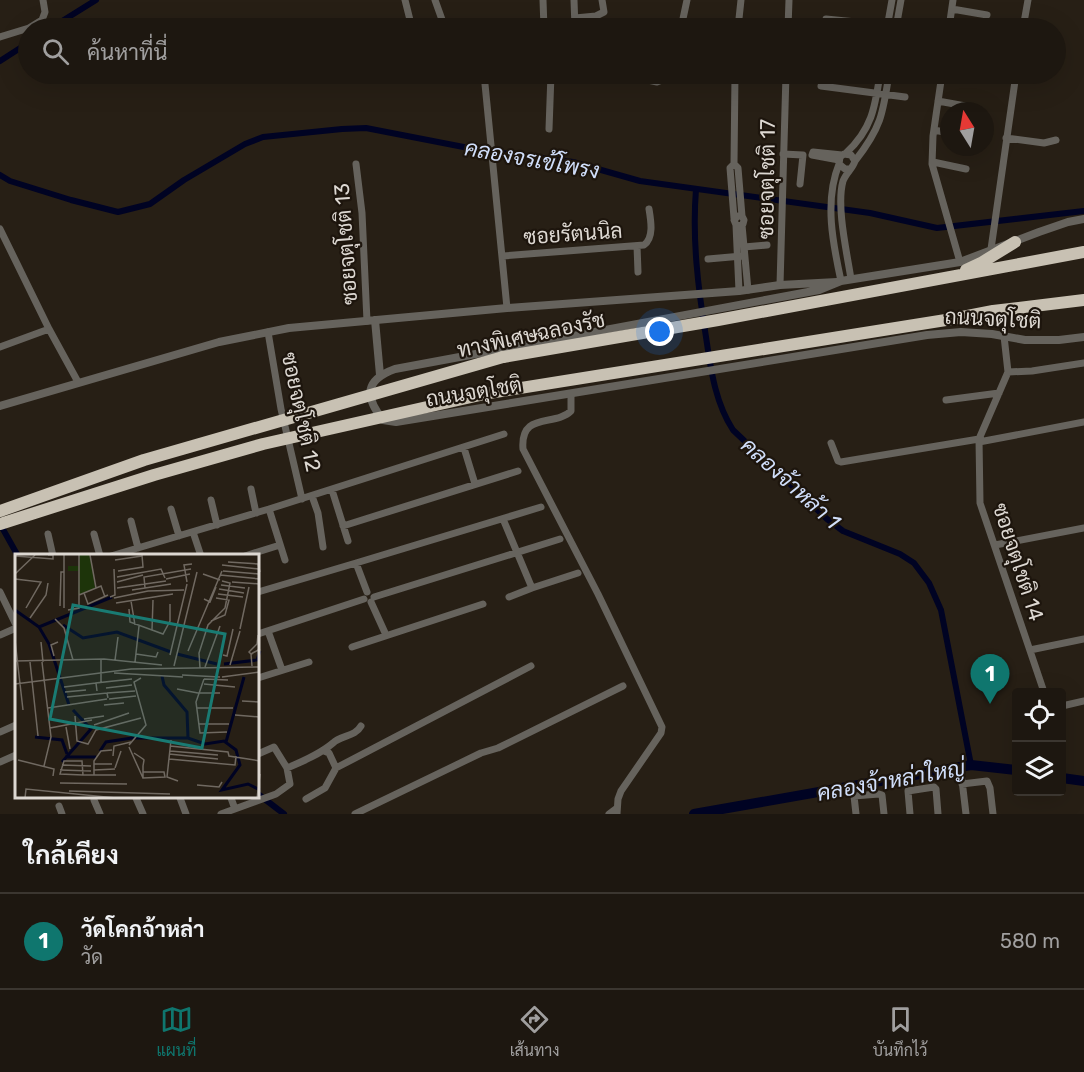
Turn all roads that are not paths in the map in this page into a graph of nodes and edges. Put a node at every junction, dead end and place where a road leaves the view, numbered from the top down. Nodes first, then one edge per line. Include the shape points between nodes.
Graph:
1 (43, 0) edge
2 (405, 0) edge
3 (435, 0) edge
4 (543, 0) edge
5 (574, 0) edge
6 (602, 0) edge
7 (687, 0) edge
8 (741, 0) edge
9 (789, 0) edge
10 (892, 0) edge
11 (901, 0) edge
12 (953, 0) edge
13 (1028, 0) edge
14 (952, 9) junction
15 (987, 15) dead end
16 (43, 18) edge
17 (410, 18) edge
18 (441, 18) edge
19 (544, 18) edge
20 (574, 18) joint
21 (683, 18) edge
22 (739, 18) edge
23 (788, 18) edge
24 (892, 18) edge
25 (895, 18) edge
26 (951, 18) edge
27 (1025, 18) edge
28 (18, 31) edge
29 (0, 37) edge
30 (485, 84) edge
31 (551, 84) edge
32 (735, 84) edge
33 (786, 84) edge
34 (878, 84) edge
35 (888, 84) edge
36 (941, 84) edge
37 (1014, 84) edge
38 (821, 86) dead end
39 (877, 92) junction
40 (886, 94) junction
41 (905, 96) dead end
42 (938, 101) junction
43 (944, 102) edge
44 (549, 129) dead end
45 (934, 130) junction
46 (940, 132) edge
47 (1006, 138) junction
48 (1056, 140) dead end
49 (783, 154) junction
50 (841, 158) junction
51 (855, 161) junction
52 (933, 162) junction
53 (357, 164) dead end
54 (850, 169) junction
55 (966, 169) dead end
56 (800, 184) dead end
57 (649, 209) dead end
58 (1084, 219) edge
59 (0, 229) edge
60 (1015, 242) junction
61 (767, 245) dead end
62 (636, 246) junction
63 (991, 249) junction
64 (1084, 252) edge
65 (742, 253) junction
66 (503, 256) junction
67 (708, 259) dead end
68 (960, 262) junction
69 (638, 272) dead end
70 (946, 278) junction
71 (851, 279) junction
72 (839, 282) junction
73 (780, 285) junction
74 (743, 291) junction
75 (712, 293) junction
76 (1084, 300) edge
77 (507, 308) junction
78 (714, 314) junction
79 (690, 320) junction
80 (371, 321) junction
81 (49, 329) junction
82 (268, 332) junction
83 (1004, 336) junction
84 (1084, 337) edge
85 (0, 347) edge
86 (1084, 363) edge
87 (1008, 372) junction
88 (380, 375) junction
89 (78, 382) junction
90 (999, 393) junction
91 (571, 394) junction
92 (946, 400) dead end
93 (0, 406) edge
94 (1084, 422) edge
95 (504, 434) dead end
96 (979, 441) junction
97 (831, 443) dead end
98 (464, 448) junction
99 (518, 471) dead end
100 (475, 484) junction
101 (251, 489) dead end
102 (332, 490) junction
103 (312, 496) junction
104 (302, 499) junction
105 (211, 500) dead end
106 (541, 507) dead end
107 (171, 509) dead end
108 (269, 509) junction
109 (0, 511) edge
110 (256, 513) junction
111 (503, 519) junction
112 (130, 521) dead end
113 (0, 524) edge
114 (217, 525) junction
115 (343, 526) junction
116 (1084, 528) edge
117 (193, 532) junction
118 (48, 534) dead end
119 (94, 534) dead end
120 (179, 536) junction
121 (560, 539) dead end
122 (348, 541) dead end
123 (280, 545) junction
124 (995, 546) junction
125 (323, 547) dead end
126 (138, 548) junction
127 (516, 553) junction
128 (53, 554) edge
129 (99, 554) edge
130 (123, 554) edge
131 (200, 554) edge
132 (251, 554) edge
133 (285, 560) dead end
134 (356, 563) junction
135 (578, 573) dead end
136 (532, 588) junction
137 (260, 591) edge
138 (0, 592) edge
139 (369, 597) junction
140 (509, 597) dead end
141 (483, 604) dead end
142 (15, 624) edge
143 (15, 627) edge
144 (268, 631) junction
145 (260, 633) edge
146 (0, 635) edge
147 (386, 635) junction
148 (1084, 639) edge
149 (352, 647) dead end
150 (1030, 650) junction
151 (309, 662) dead end
152 (531, 666) dead end
153 (282, 670) junction
154 (260, 677) edge
155 (623, 686) dead end
156 (1042, 688) edge
157 (1084, 701) edge
158 (1066, 705) edge
159 (15, 725) edge
160 (361, 726) dead end
161 (0, 732) edge
162 (324, 751) junction
163 (260, 753) edge
164 (15, 755) edge
165 (0, 762) edge
166 (287, 768) junction
167 (336, 768) junction
168 (961, 772) dead end
169 (962, 784) junction
170 (136, 799) edge
171 (180, 799) edge
172 (231, 799) edge
173 (306, 799) dead end
174 (94, 800) dead end
175 (59, 806) dead end
176 (235, 809) junction
177 (613, 812) edge
178 (62, 814) edge
179 (100, 814) edge
180 (143, 814) edge
181 (186, 814) edge
182 (221, 814) edge
183 (355, 814) edge
184 (856, 814) edge
185 (884, 814) edge
186 (910, 814) edge
187 (938, 814) edge
188 (966, 814) edge
189 (993, 814) edge

1 - 16 street
2 - 17 street
3 - 18 street
4 - 19 street
5 - 20 street
6 - 20 street via 604,12
7 - 21 street
8 - 22 street
9 - 23 street
10 - 24 street
11 - 25 street
12 - 14 street
13 - 27 street
14 - 15 street
14 - 26 street
28 - 29 street
30 - 66 street
31 - 44 street
32 - 65 street via 734,164 738,168 735,180
33 - 49 street, ซอยจตุโชติ 17
34 - 39 street
35 - 40 street
36 - 42 street
37 - 47 street
38 - 39 street
39 - 40 street
39 - 50 street via 868,126
40 - 41 street
40 - 51 street via 879,126
42 - 43 street
42 - 45 street
45 - 46 street
45 - 52 street
47 - 48 street via 1044,143
47 - 63 street
49 - 56 street via 803,155
49 - 73 street, ซอยจตุโชติ 17
50 - 51 street via 851,155
50 - 54 street via 842,168
50 - 72 street via 831,201
51 - 54 street
52 - 55 street
52 - 68 street
53 - 80 street, ซอยจตุโชติ 13
54 - 71 street via 843,181 841,202
57 - 62 street, ซอยรัตนนิล via 648,242
58 - 60 street
59 - 81 street
60 - 63 street
60 - 70 highway
61 - 65 street
62 - 66 street, ซอยรัตนนิล
62 - 69 street
63 - 68 street
64 - 70 highway, ทางพิเศษฉลองรัช
65 - 67 street
65 - 74 street
66 - 77 street
68 - 71 street
70 - 78 highway, ทางพิเศษฉลองรัช
71 - 72 street
72 - 73 street
72 - 78 street
73 - 74 street
74 - 75 street
75 - 77 street
75 - 78 street
76 - 113 highway, bridge via 993,311 489,393 263,444
77 - 80 street
78 - 79 highway, ทางพิเศษฉลองรัช
79 - 88 street, ถนนจตุโชติ via 395,369
79 - 109 highway, ทางพิเศษฉลองรัช, bridge via 632,335 484,362 144,460
80 - 82 street
80 - 88 street
81 - 85 street
81 - 89 street
82 - 89 street
82 - 104 street, ซอยจตุโชติ 12
83 - 84 street, ถนนจตุโชติ via 1025,340
83 - 87 street, ซอยจตุโชติ 14
83 - 91 street, ถนนจตุโชติ via 961,332 927,335
86 - 87 street
87 - 90 street, ซอยจตุโชติ 14
88 - 91 street, ถนนจตุโชติ via 372,386 373,408 383,420 396,422
89 - 93 street
90 - 92 street
90 - 96 street, ซอยจตุโชติ 14
91 - 177 street via 571,411 563,417 533,424 525,433 523,449 662,727 621,790
94 - 96 street
95 - 98 street
96 - 97 street via 841,462
96 - 124 street, ซอยจตุโชติ 14 via 980,503
98 - 100 street
98 - 102 street
99 - 100 street
100 - 115 street
101 - 110 street
102 - 103 street
102 - 115 street
103 - 104 street
103 - 125 street
104 - 108 street
105 - 114 street
106 - 111 street
107 - 120 street
108 - 110 street
108 - 123 street
110 - 114 street
111 - 127 street
111 - 134 street
112 - 126 street
114 - 117 street
115 - 122 street
116 - 124 street
117 - 120 street
117 - 131 street
118 - 128 street
119 - 129 street
120 - 126 street
121 - 127 street
123 - 132 street
123 - 133 street
124 - 150 street, ซอยจตุโชติ 14
126 - 130 street
127 - 136 street
127 - 139 street
134 - 137 street
134 - 139 street
135 - 136 street
136 - 140 street
138 - 142 street
139 - 144 street
139 - 147 street
141 - 147 street
143 - 146 street
144 - 145 street
144 - 153 street
147 - 149 street
148 - 150 street
150 - 156 street, ซอยจตุโชติ 14
151 - 153 street
152 - 167 street
153 - 154 street
155 - 183 street
157 - 158 street
159 - 161 street
160 - 162 street
162 - 166 street
162 - 167 street
163 - 166 street via 274,747
164 - 165 street
166 - 176 street via 290,784 276,794
167 - 173 street via 325,788
168 - 169 street
169 - 188 street
169 - 189 street via 987,781
170 - 180 street
171 - 181 street
172 - 176 street
174 - 179 street
175 - 178 street
176 - 182 street
184 - 185 street via 854,796 879,794
186 - 187 street via 908,791 934,787

